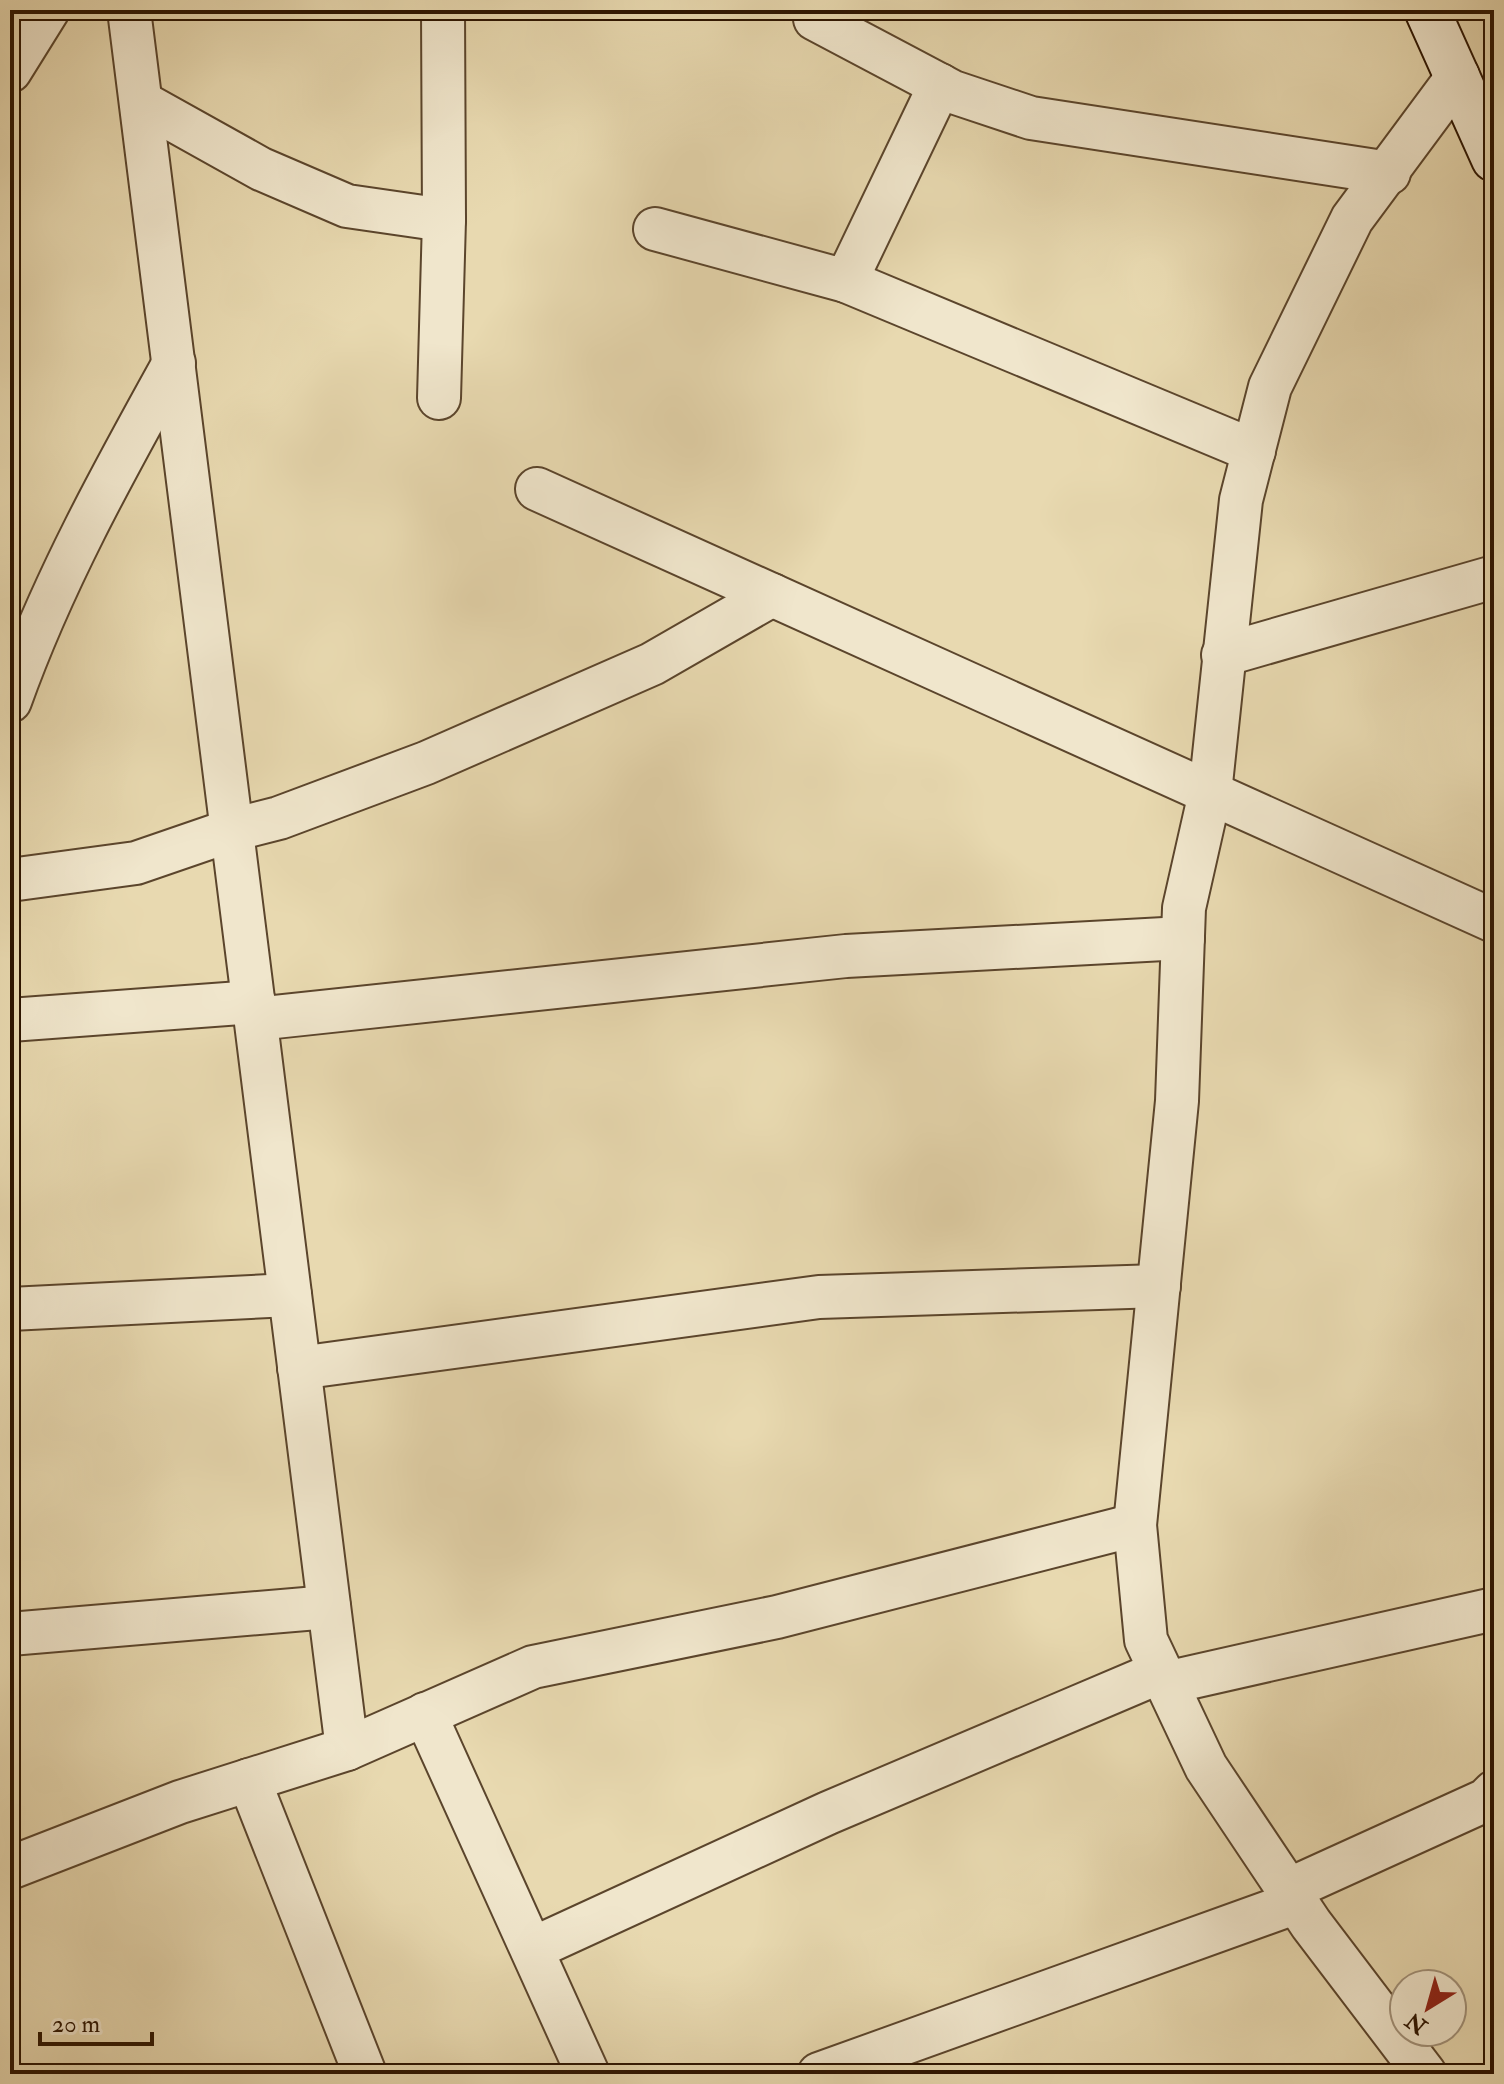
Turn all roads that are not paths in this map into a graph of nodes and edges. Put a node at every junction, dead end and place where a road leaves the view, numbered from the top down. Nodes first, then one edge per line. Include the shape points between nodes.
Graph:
1 (48, 10) edge
2 (129, 10) edge
3 (443, 10) edge
4 (1427, 10) edge
5 (815, 19) dead end
6 (10, 71) edge
7 (1458, 76) junction
8 (940, 85) junction
9 (141, 102) junction
10 (1494, 159) edge
11 (1389, 173) junction
12 (444, 220) junction
13 (655, 229) dead end
14 (846, 281) junction
15 (174, 363) junction
16 (439, 398) dead end
17 (1254, 451) junction
18 (537, 489) dead end
19 (1494, 577) edge
20 (772, 595) junction
21 (1223, 655) junction
22 (10, 701) edge
23 (1210, 793) junction
24 (232, 830) junction
25 (10, 880) edge
26 (1494, 921) edge
27 (1183, 938) junction
28 (255, 1010) junction
29 (10, 1020) edge
30 (1159, 1286) junction
31 (290, 1295) junction
32 (10, 1309) edge
33 (299, 1368) junction
34 (1135, 1525) junction
35 (329, 1607) junction
36 (1494, 1609) edge
37 (10, 1634) edge
38 (1163, 1677) junction
39 (425, 1714) junction
40 (347, 1749) junction
41 (249, 1780) junction
42 (1494, 1792) edge
43 (10, 1868) edge
44 (1292, 1896) junction
45 (532, 1949) junction
46 (365, 2074) edge
47 (588, 2074) edge
48 (819, 2074) edge
49 (1425, 2074) edge

1 - 6 street
2 - 9 street
3 - 12 street
4 - 7 main road
5 - 8 street
7 - 10 main road
7 - 11 street
8 - 11 street via 1031,118
8 - 14 street
9 - 12 street via 261,169 347,206
9 - 15 street
11 - 17 street via 1352,219 1270,387
12 - 16 street
13 - 14 street
14 - 17 street
15 - 22 street via 34,632
15 - 24 street
17 - 21 street via 1241,500
18 - 20 street
19 - 21 street
20 - 23 street
20 - 24 street via 652,664 440,757 279,818
21 - 23 street
23 - 26 street
23 - 27 street via 1184,908
24 - 25 street via 136,863
24 - 28 street
27 - 28 street via 846,956
27 - 30 street via 1177,1101
28 - 29 street
28 - 31 street
30 - 33 street via 819,1297
30 - 34 street
31 - 32 street
31 - 33 street
33 - 35 street
34 - 38 street via 1146,1640
34 - 39 street via 777,1617 533,1667
35 - 37 street
35 - 40 street
36 - 38 street
38 - 44 street via 1206,1767
38 - 45 street via 828,1813
39 - 40 street
39 - 45 street
40 - 41 street
41 - 43 street
41 - 46 street
42 - 44 street
44 - 48 street
44 - 49 street
45 - 47 street

